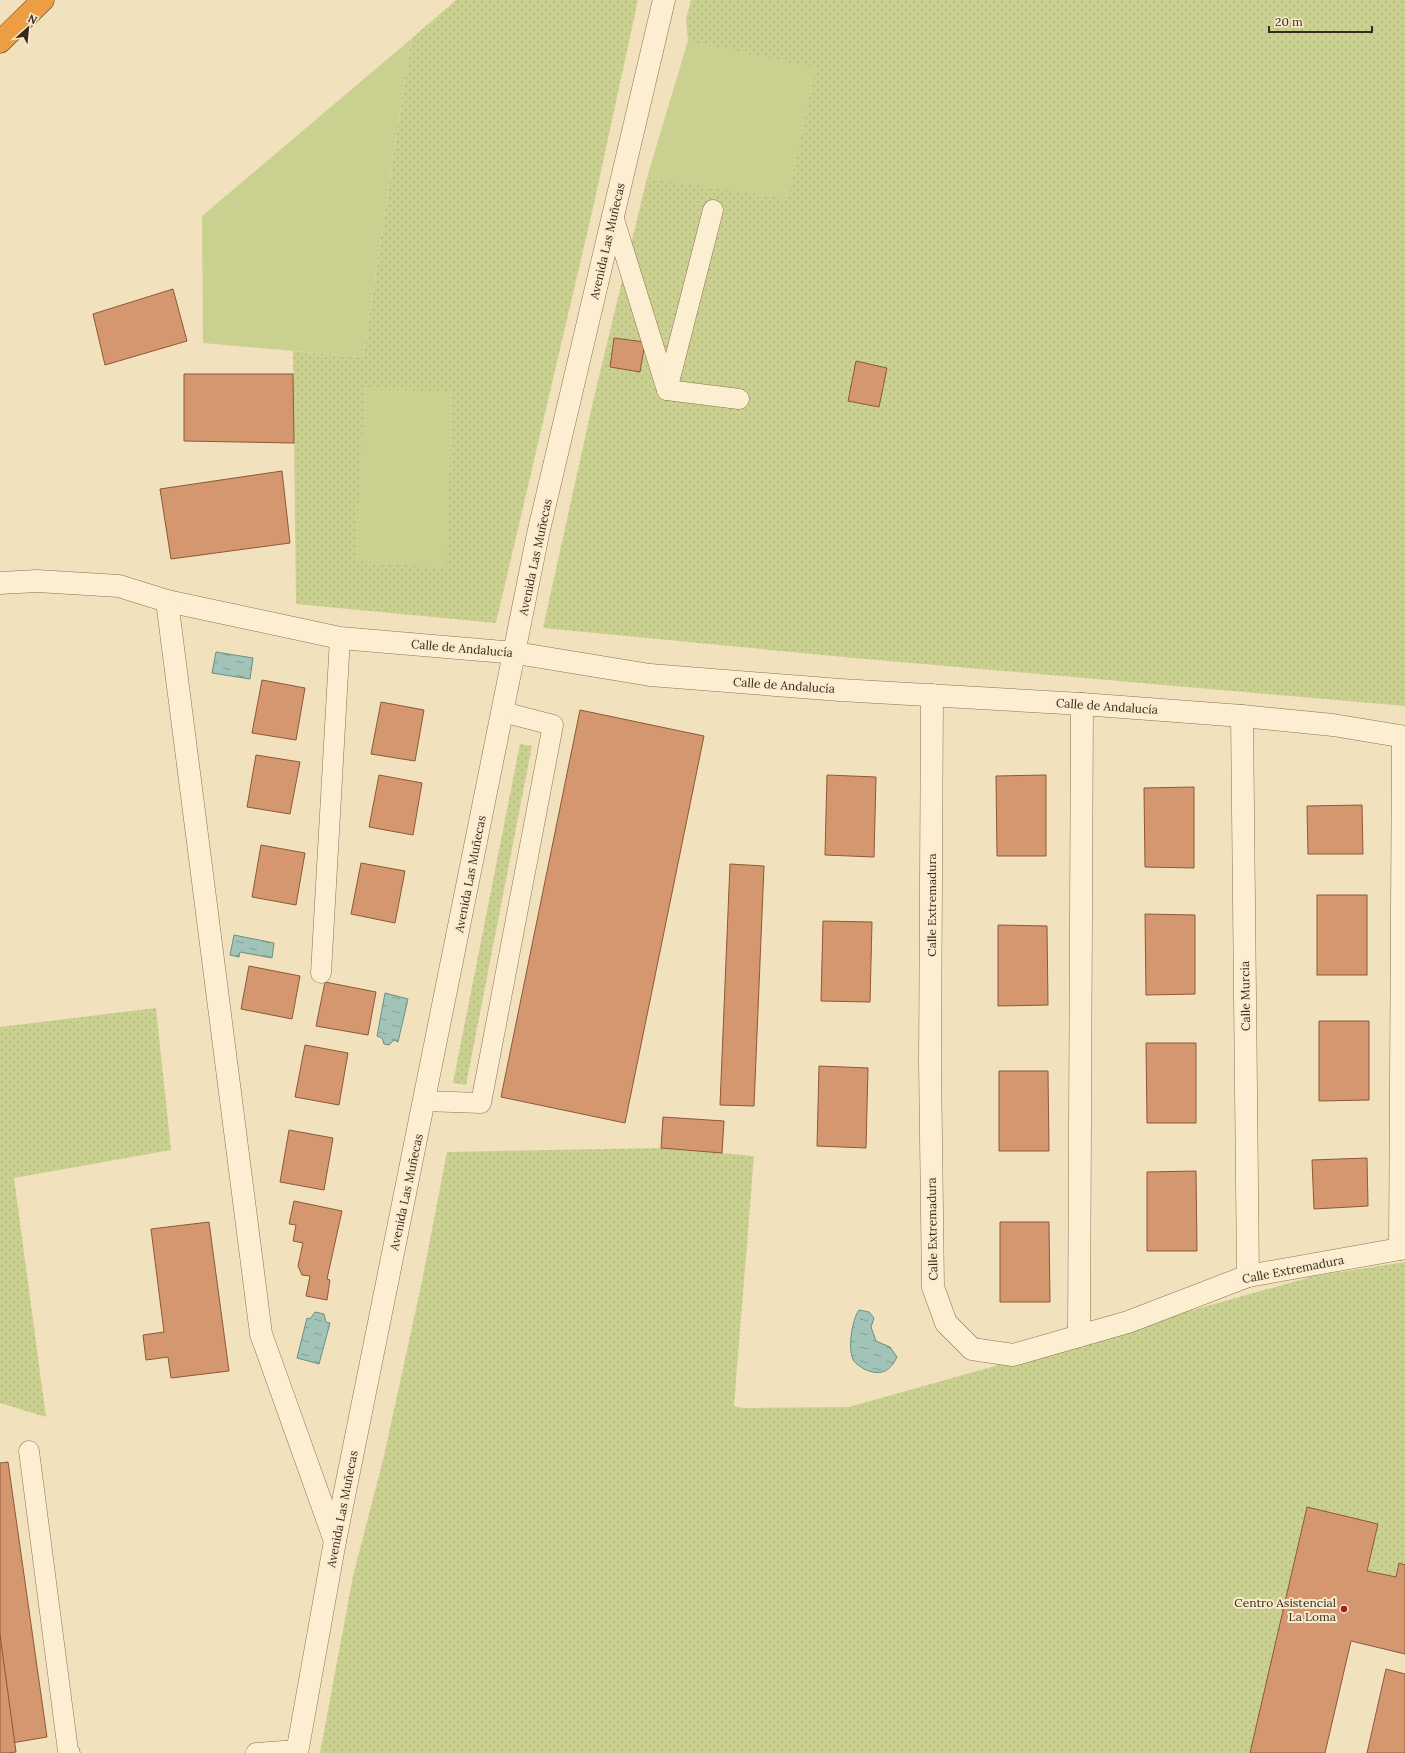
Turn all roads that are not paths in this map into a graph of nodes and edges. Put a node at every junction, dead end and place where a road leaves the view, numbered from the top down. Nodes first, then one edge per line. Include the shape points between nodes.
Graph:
1 (43, 0) edge
2 (664, 0) edge
3 (0, 42) edge
4 (713, 210) dead end
5 (613, 216) junction
6 (666, 390) junction
7 (740, 399) dead end
8 (0, 583) edge
9 (167, 602) junction
10 (340, 638) junction
11 (516, 653) junction
12 (932, 695) junction
13 (1082, 704) junction
14 (503, 712) junction
15 (1242, 716) junction
16 (1404, 737) edge
17 (321, 973) dead end
18 (424, 1101) junction
19 (1402, 1248) edge
20 (1248, 1276) junction
21 (1079, 1336) junction
22 (29, 1452) dead end
23 (335, 1541) junction
24 (297, 1751) edge
25 (70, 1753) edge
26 (256, 1753) edge

1 - 3 highway
2 - 5 street, Avenida Las Muñecas
4 - 6 lane
5 - 6 lane
5 - 11 street, Avenida Las Muñecas via 538,534
6 - 7 lane
8 - 9 street, Calle de Andalucía via 37,581 119,586
9 - 10 street, Calle de Andalucía
9 - 23 street via 261,1334
10 - 11 street, Calle de Andalucía
10 - 17 lane
11 - 12 street, Calle de Andalucía via 650,675
11 - 14 street, Avenida Las Muñecas
12 - 13 street, Calle de Andalucía
12 - 21 street, Calle Extremadura via 930,1062 933,1287 946,1323 972,1349 1013,1355
13 - 15 street, Calle de Andalucía
13 - 21 street
14 - 18 street, Avenida Las Muñecas
14 - 18 lane via 553,725 481,1103
15 - 16 street, Calle de Andalucía via 1333,725
15 - 20 street, Calle Murcia
16 - 19 street
18 - 23 street, Avenida Las Muñecas
19 - 20 street, Calle Extremadura
20 - 21 street, Calle Extremadura via 1128,1322
22 - 25 lane
23 - 24 street, Avenida Las Muñecas
24 - 26 lane

